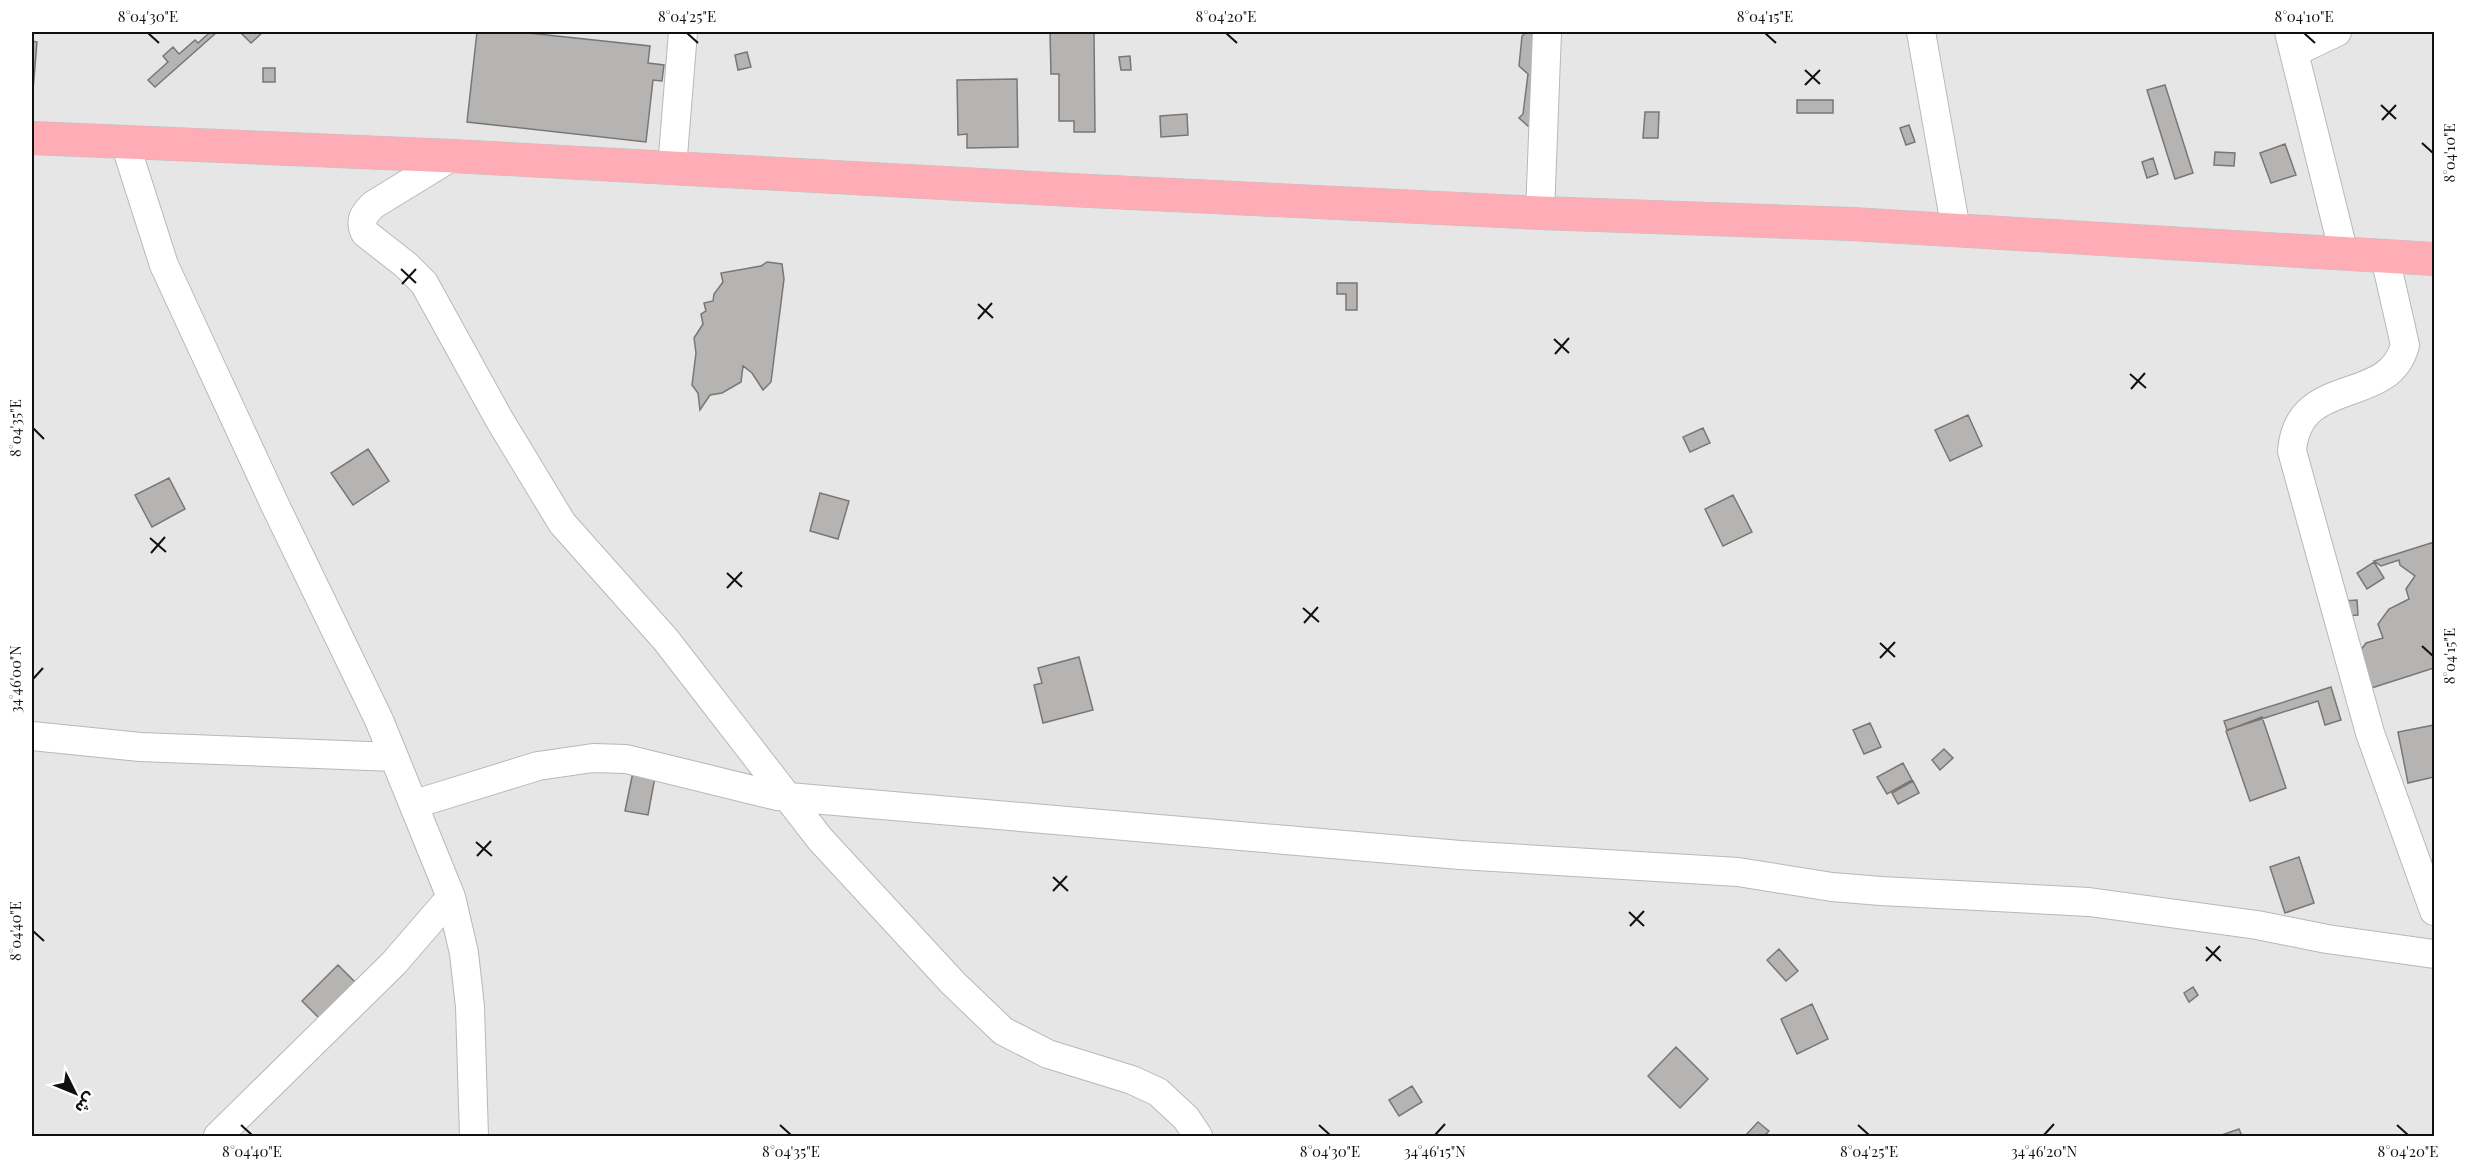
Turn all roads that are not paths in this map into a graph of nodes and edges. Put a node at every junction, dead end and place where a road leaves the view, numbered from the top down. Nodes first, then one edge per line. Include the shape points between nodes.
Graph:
1 (683, 32) edge
2 (1547, 32) edge
3 (1921, 32) edge
4 (2337, 32) edge
5 (2292, 42) edge
6 (33, 139) edge
7 (124, 140) junction
8 (453, 156) junction
9 (672, 168) junction
10 (1540, 213) junction
11 (1956, 230) junction
12 (2344, 254) junction
13 (2385, 257) junction
14 (2434, 259) edge
15 (32, 736) edge
16 (394, 757) junction
17 (787, 797) junction
18 (415, 804) junction
19 (451, 897) junction
20 (2434, 911) edge
21 (2434, 954) edge
22 (218, 1137) edge
23 (474, 1137) edge
24 (1198, 1137) edge

1 - 9 street
2 - 10 street
3 - 11 street
4 - 5 street
5 - 12 street
6 - 7 main road
7 - 8 main road
7 - 16 street via 164,265
8 - 9 main road
8 - 17 street via 373,205 362,219 365,233 424,283 562,523 666,640
9 - 10 main road
10 - 11 main road
11 - 12 main road
12 - 13 main road
13 - 14 main road
13 - 20 street via 2405,345 2402,357 2378,380 2320,402 2307,411 2298,422 2292,451 2370,733
15 - 16 street via 140,747
16 - 18 street
17 - 18 street via 626,759 593,758 538,766
17 - 21 street via 1460,855 1726,871 1881,891 2089,902
17 - 24 street via 828,848 1002,1031 1048,1054 1158,1092 1186,1118
18 - 19 street
19 - 22 street via 394,963
19 - 23 street via 464,953 470,1007

